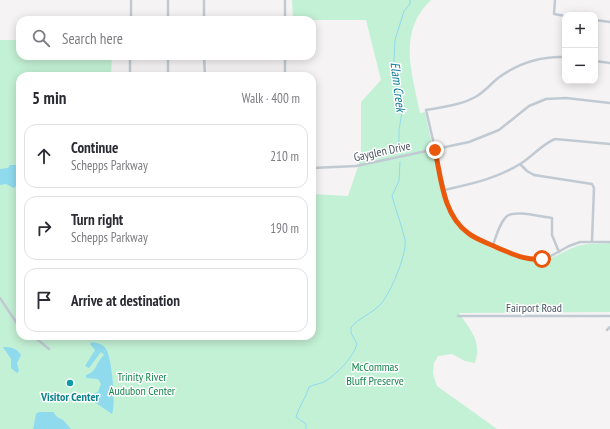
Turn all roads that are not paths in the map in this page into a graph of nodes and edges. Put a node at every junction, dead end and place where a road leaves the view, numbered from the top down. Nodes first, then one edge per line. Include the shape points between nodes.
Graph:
1 (131, 0) edge
2 (168, 0) edge
3 (204, 0) edge
4 (285, 0) edge
5 (556, 0) edge
6 (562, 15) edge
7 (130, 16) edge
8 (168, 16) edge
9 (204, 16) edge
10 (285, 16) edge
11 (598, 20) edge
12 (610, 22) edge
13 (562, 57) edge
14 (130, 60) edge
15 (168, 60) edge
16 (204, 60) edge
17 (285, 60) edge
18 (598, 61) edge
19 (610, 63) edge
20 (130, 72) edge
21 (168, 72) edge
22 (204, 72) edge
23 (285, 72) edge
24 (610, 104) edge
25 (610, 144) edge
26 (435, 150) junction
27 (520, 164) junction
28 (316, 168) edge
29 (444, 190) junction
30 (592, 241) junction
31 (610, 242) edge
32 (493, 245) junction
33 (559, 252) junction
34 (0, 298) edge
35 (458, 316) dead end
36 (610, 316) edge
37 (16, 322) edge
38 (610, 327) edge
39 (607, 330) dead end
40 (38, 340) edge
41 (49, 349) dead end

1 - 7 street
2 - 8 street
3 - 9 street
4 - 10 street
5 - 6 street via 554,14
11 - 12 street
13 - 26 street via 525,63 503,74 470,100 426,110
14 - 20 street
15 - 21 street
16 - 22 street
17 - 23 street
18 - 19 street
24 - 26 street, Gayglen Drive via 566,98 546,99 529,106 509,123 489,135
25 - 27 street via 555,139
26 - 28 street, Gayglen Drive via 356,166
26 - 29 street
27 - 29 street via 491,178
27 - 30 street via 534,175 592,184
29 - 32 street via 449,210 460,227 477,239
30 - 31 street
30 - 33 street via 575,243
32 - 33 street via 532,260
32 - 33 street via 504,219 512,213 519,213 552,218 553,241
34 - 37 street
35 - 36 street, Fairport Road
38 - 39 street
40 - 41 street

